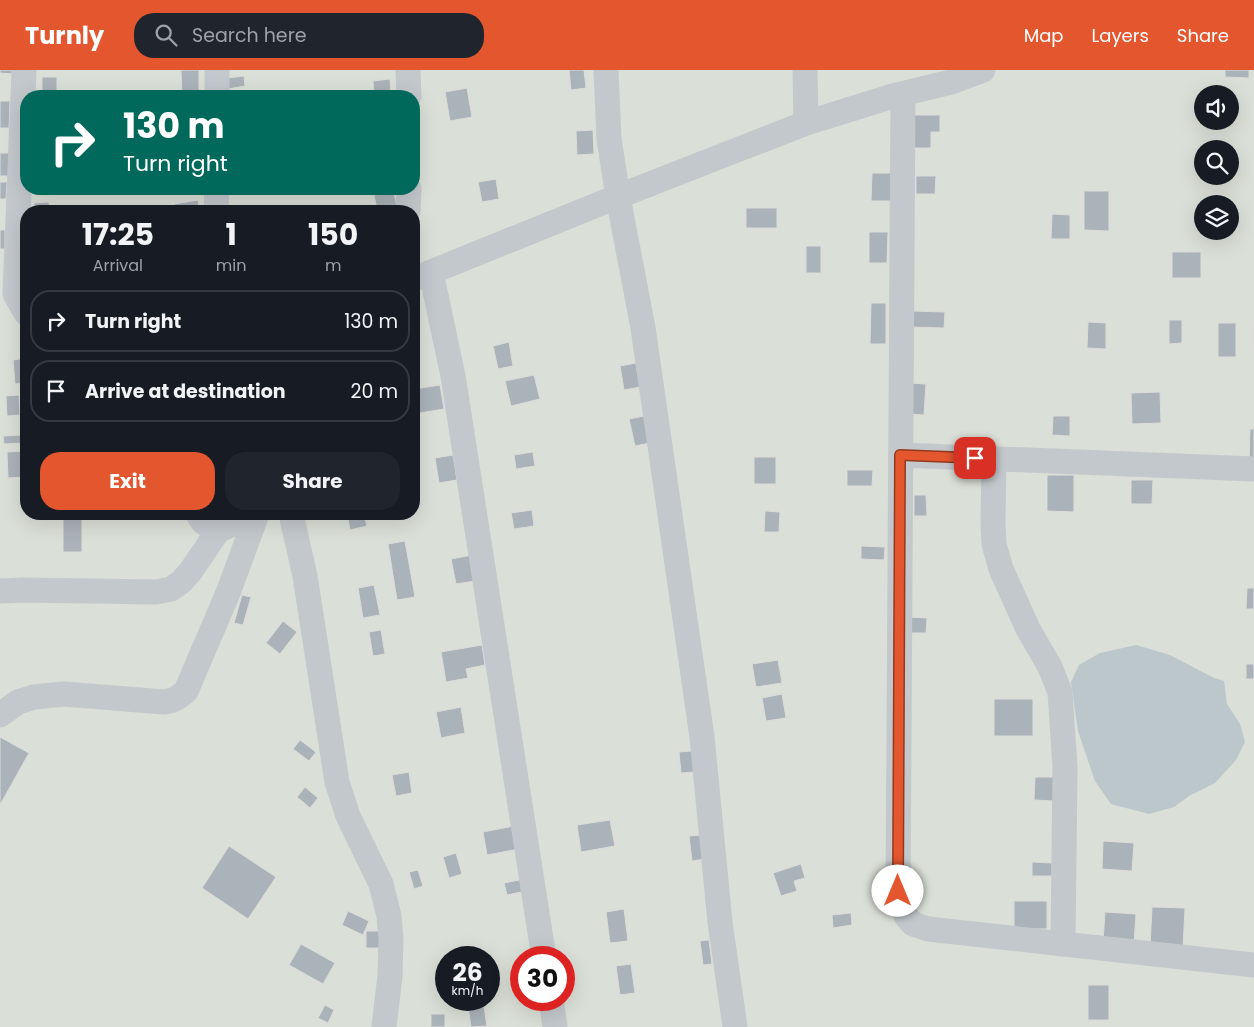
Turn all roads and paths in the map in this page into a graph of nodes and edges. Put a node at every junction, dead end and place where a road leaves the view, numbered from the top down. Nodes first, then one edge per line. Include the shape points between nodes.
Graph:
1 (24, 70) edge
2 (217, 70) edge
3 (408, 70) edge
4 (606, 70) edge
5 (805, 70) edge
6 (983, 70) edge
7 (917, 84) edge
8 (23, 90) edge
9 (217, 90) edge
10 (409, 90) edge
11 (806, 124) junction
12 (20, 170) edge
13 (618, 197) junction
14 (422, 276) edge
15 (20, 303) edge
16 (900, 455) junction
17 (994, 459) junction
18 (1254, 469) edge
19 (202, 520) edge
20 (241, 520) edge
21 (253, 520) edge
22 (292, 520) edge
23 (218, 530) junction
24 (0, 591) edge
25 (0, 715) edge
26 (1063, 944) junction
27 (542, 946) edge
28 (1254, 965) edge
29 (553, 1011) edge
30 (384, 1027) edge
31 (555, 1027) edge
32 (736, 1027) edge

1 - 8 street
2 - 9 street
3 - 10 street
4 - 13 street via 609,139
5 - 11 street
6 - 7 street via 951,82
7 - 11 street
7 - 16 street
11 - 13 street
12 - 15 street via 15,294
13 - 14 street
13 - 32 street via 643,328 702,737 720,922
14 - 27 street via 453,376
16 - 17 street
16 - 26 street via 898,891 902,906 913,924 928,929
17 - 18 street
17 - 26 street via 994,544 1005,578 1060,692 1065,767
19 - 23 street
20 - 23 street
21 - 25 street via 228,594 186,691 177,698 164,702 64,694 18,702
22 - 30 street via 305,576 338,782 348,816 381,884 389,916 390,976
23 - 24 street via 190,572 171,589 156,592
26 - 28 street
29 - 31 street

